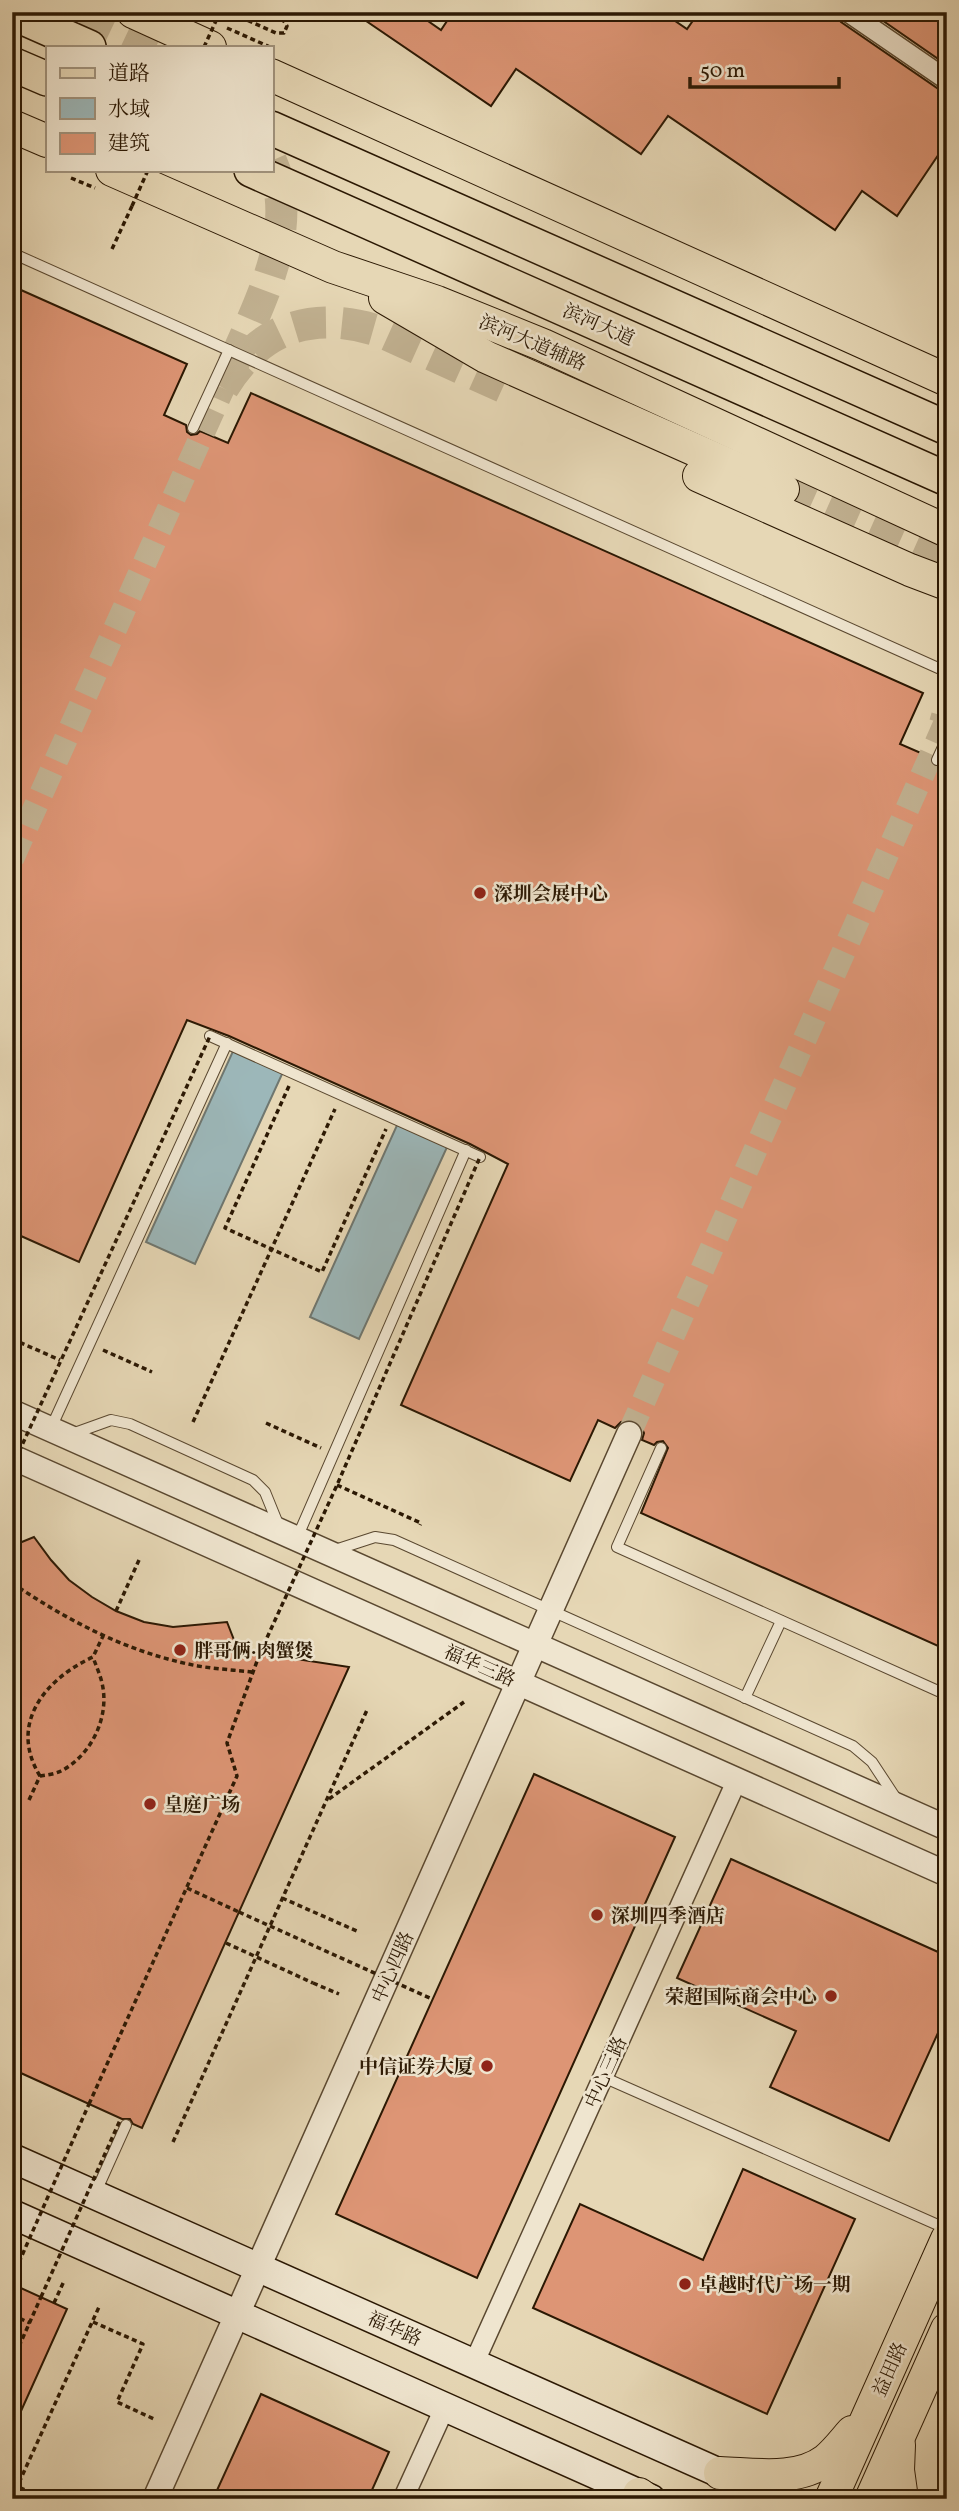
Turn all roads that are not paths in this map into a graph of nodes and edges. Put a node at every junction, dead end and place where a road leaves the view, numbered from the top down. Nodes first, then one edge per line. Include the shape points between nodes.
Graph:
1 (133, 12) edge
2 (848, 12) edge
3 (869, 12) edge
4 (12, 13) edge
5 (207, 32) edge
6 (87, 46) edge
7 (12, 64) edge
8 (947, 66) edge
9 (273, 76) edge
10 (46, 79) edge
11 (947, 80) edge
12 (12, 126) edge
13 (273, 129) edge
14 (46, 141) edge
15 (117, 172) edge
16 (256, 172) edge
17 (12, 253) edge
18 (333, 267) junction
19 (229, 350) junction
20 (947, 359) edge
21 (916, 366) junction
22 (947, 380) edge
23 (503, 387) tunnel mouth
24 (193, 428) dead end
25 (947, 428) edge
26 (947, 479) edge
27 (783, 489) tunnel mouth
28 (947, 531) edge
29 (947, 584) edge
30 (947, 672) edge
31 (947, 738) edge
32 (937, 760) dead end
33 (210, 1036) road end
34 (227, 1043) junction
35 (466, 1150) junction
36 (480, 1157) road end
37 (18, 1410) edge
38 (57, 1432) junction
39 (629, 1434) tunnel mouth
40 (661, 1448) dead end
41 (12, 1457) edge
42 (292, 1536) junction
43 (322, 1550) junction
44 (550, 1610) junction
45 (781, 1621) junction
46 (534, 1645) junction
47 (519, 1682) junction
48 (947, 1695) edge
49 (745, 1698) junction
50 (737, 1780) junction
51 (914, 1814) junction
52 (947, 1828) edge
53 (947, 1874) edge
54 (603, 2077) junction
55 (124, 2122) road end
56 (12, 2158) edge
57 (95, 2194) junction
58 (12, 2214) edge
59 (947, 2229) edge
60 (947, 2239) edge
61 (258, 2267) junction
62 (237, 2314) junction
63 (947, 2329) edge
64 (474, 2363) junction
65 (445, 2407) junction
66 (870, 2412) junction
67 (903, 2427) junction
68 (720, 2473) junction
69 (645, 2497) edge
70 (155, 2499) edge
71 (403, 2499) edge
72 (778, 2499) edge
73 (831, 2499) edge
74 (871, 2499) edge
75 (902, 2499) edge

1 - 5 main road
2 - 11 street
3 - 8 street
4 - 6 highway
7 - 10 highway
9 - 21 main road
12 - 14 main road
13 - 25 highway
15 - 18 main road, 滨河大道辅路
16 - 26 highway, 滨河大道
17 - 19 lane
18 - 27 main road via 486,357
18 - 28 main road, 滨河大道辅路 via 543,345
19 - 24 lane
19 - 30 lane
20 - 21 street
21 - 22 main road
23 - 29 main road
31 - 32 lane
33 - 34 lane
34 - 35 lane
34 - 38 lane
35 - 36 lane
35 - 42 lane
37 - 38 street
38 - 42 street
38 - 42 lane via 82,1432 111,1420 130,1424 253,1480 265,1492 276,1522
39 - 44 street, 中心四路
40 - 45 lane via 617,1547
41 - 47 street, 福华三路
42 - 43 street
43 - 44 lane via 384,1537
43 - 46 street
44 - 46 street, 中心四路
44 - 49 lane
45 - 48 lane
45 - 49 lane
46 - 47 street, 中心四路
46 - 51 street
47 - 50 street, 福华三路
47 - 61 street, 中心四路
49 - 51 lane via 861,1751 897,1801
50 - 53 street, 福华三路
50 - 54 street, 中心三路
51 - 52 street
54 - 59 lane
54 - 64 street, 中心三路
55 - 57 lane
56 - 57 main road, 福华路
57 - 61 main road, 福华路
58 - 62 main road
60 - 66 main road, 益田路
61 - 62 street, 中心四路
61 - 64 main road, 福华路
62 - 65 main road
62 - 70 street, 中心四路
63 - 67 main road, 益田路
64 - 68 main road, 福华路
65 - 69 main road
65 - 71 street
66 - 68 main road via 817,2466 781,2474
66 - 73 main road, 益田路
67 - 74 main road, 益田路
67 - 75 main road via 898,2449
68 - 72 main road, 福华路

